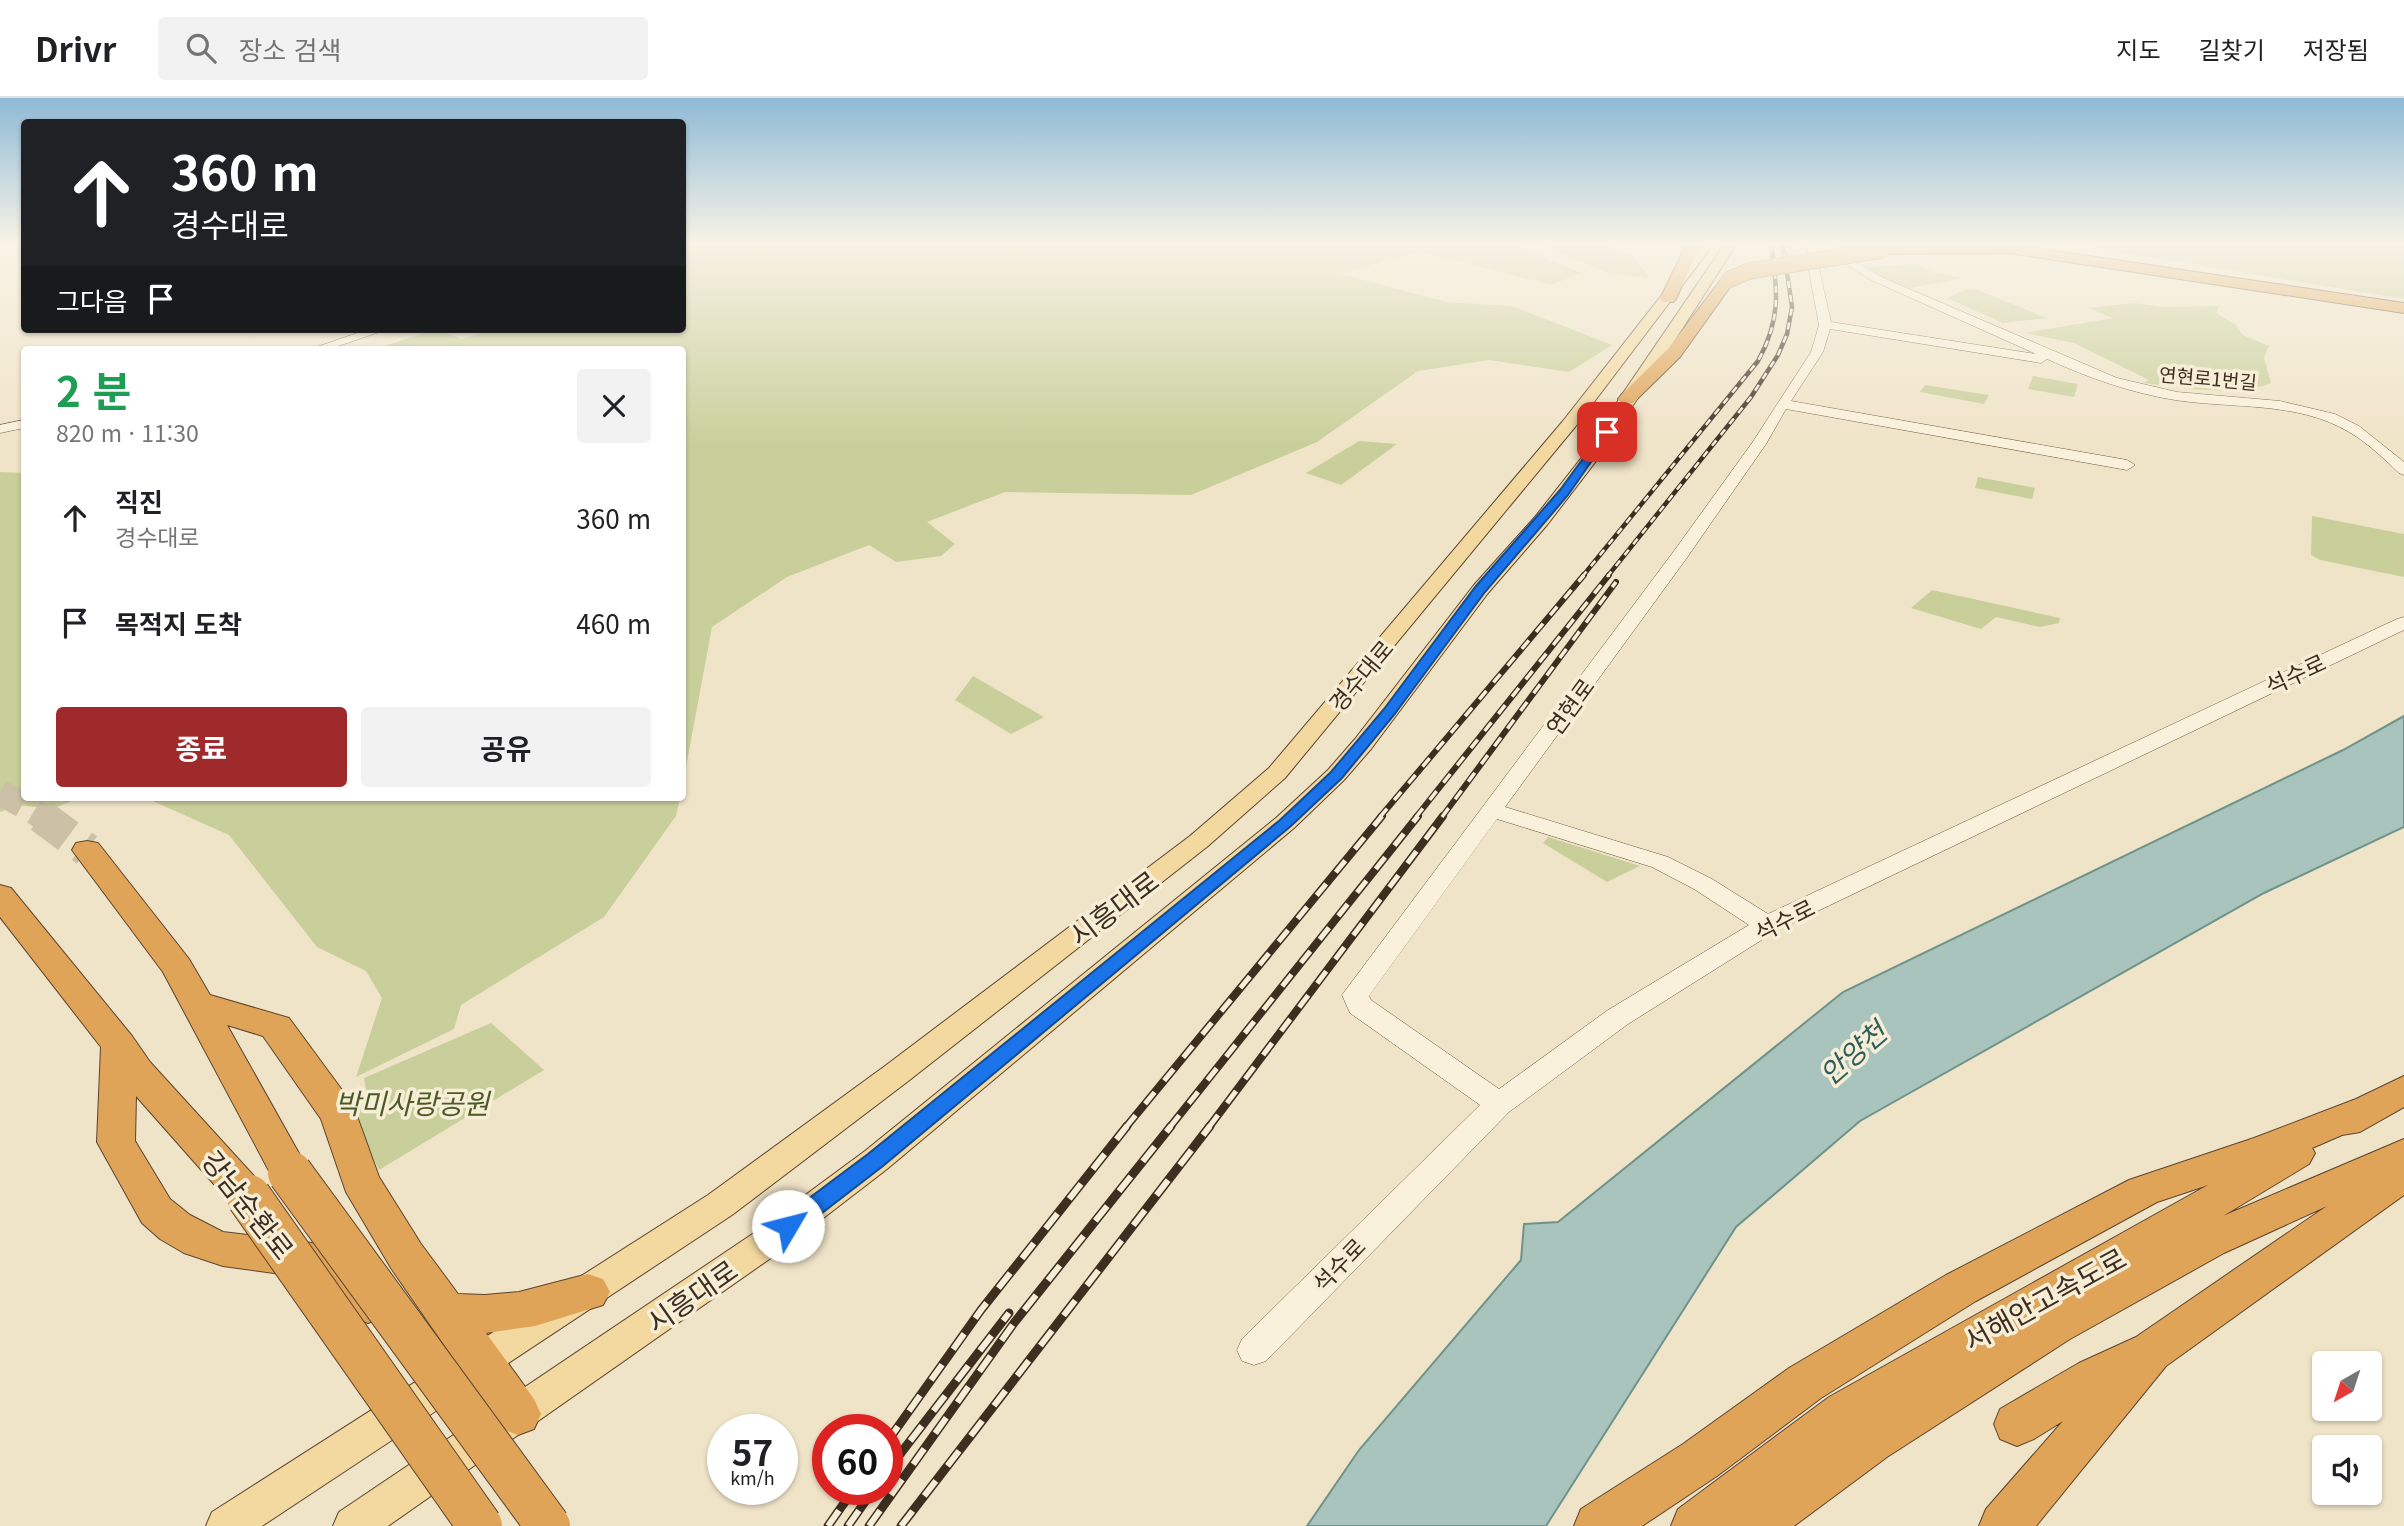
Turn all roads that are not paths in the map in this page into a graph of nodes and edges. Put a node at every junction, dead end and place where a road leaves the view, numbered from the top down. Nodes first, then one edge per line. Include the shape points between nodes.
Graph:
1 (1658, 312) edge
2 (1700, 312) edge
3 (1822, 312) edge
4 (1951, 312) edge
5 (1825, 325) junction
6 (369, 333) edge
7 (383, 333) edge
8 (327, 346) edge
9 (347, 346) edge
10 (2068, 363) junction
11 (1627, 399) joint
12 (1782, 404) junction
13 (21, 411) edge
14 (0, 415) edge
15 (21, 425) edge
16 (0, 429) edge
17 (2127, 465) dead end
18 (2404, 470) edge
19 (2404, 623) edge
20 (1363, 744) joint
21 (1237, 809) joint
22 (1493, 811) junction
23 (87, 850) tunnel mouth
24 (0, 895) edge
25 (1767, 925) junction
26 (198, 1004) junction
27 (119, 1045) junction
28 (2404, 1090) edge
29 (1499, 1104) junction
30 (2363, 1111) junction
31 (2404, 1154) edge
32 (2404, 1174) edge
33 (2196, 1231) junction
34 (588, 1292) junction
35 (447, 1312) junction
36 (1254, 1350) dead end
37 (2152, 1351) junction
38 (481, 1361) junction
39 (432, 1393) junction
40 (518, 1414) junction
41 (2017, 1424) dead end
42 (469, 1448) junction
43 (252, 1519) edge
44 (353, 1526) edge
45 (480, 1526) edge
46 (548, 1526) edge
47 (1599, 1526) edge
48 (1696, 1526) edge
49 (1754, 1526) edge
50 (2004, 1526) edge

1 - 21 main road, 경수대로 via 1531,471 1277,773
2 - 11 highway via 1674,353
3 - 5 street
4 - 10 street, 연현로1번길
5 - 10 street
5 - 12 street, 연현로 via 1817,352
6 - 8 street
7 - 9 street
10 - 18 street, 연현로1번길 via 2122,384 2179,396 2303,408 2364,432
11 - 20 main road, 경수대로 via 1597,449 1481,589
12 - 17 street
12 - 22 street, 연현로 via 1751,455
13 - 14 street
15 - 16 street
19 - 25 street, 석수로
20 - 40 main road, 시흥대로 via 1286,823 876,1160 766,1243
21 - 34 main road, 시흥대로 via 720,1205
22 - 25 street via 1660,862
22 - 29 street, 연현로 via 1355,995 1360,1006
23 - 26 highway via 177,967
24 - 27 highway, 강남순환로
25 - 29 street, 석수로 via 1618,1017
26 - 35 highway via 276,1027 339,1115 360,1181
26 - 46 highway, bridge via 290,1173
27 - 39 highway via 116,1142 156,1211 199,1241 223,1249 312,1261 334,1274 376,1312
27 - 45 highway, 강남순환로, bridge via 137,1072 249,1197
28 - 30 highway, 서해안고속도로
29 - 36 street, 석수로
30 - 33 highway, 서해안고속도로
30 - 47 highway via 2143,1191 1961,1288 1805,1383
31 - 33 highway, 서해안고속도로
32 - 37 highway
33 - 48 highway, 서해안고속도로 via 2031,1304 1845,1412
33 - 49 highway, 서해안고속도로 via 1870,1441
34 - 35 highway via 525,1312 493,1316
34 - 38 main road, 시흥대로
35 - 38 highway
37 - 41 highway via 2095,1377
37 - 50 highway
38 - 39 main road, 시흥대로
38 - 40 highway
39 - 42 highway
39 - 43 main road, 시흥대로
40 - 42 main road, 시흥대로
42 - 44 main road, 시흥대로

